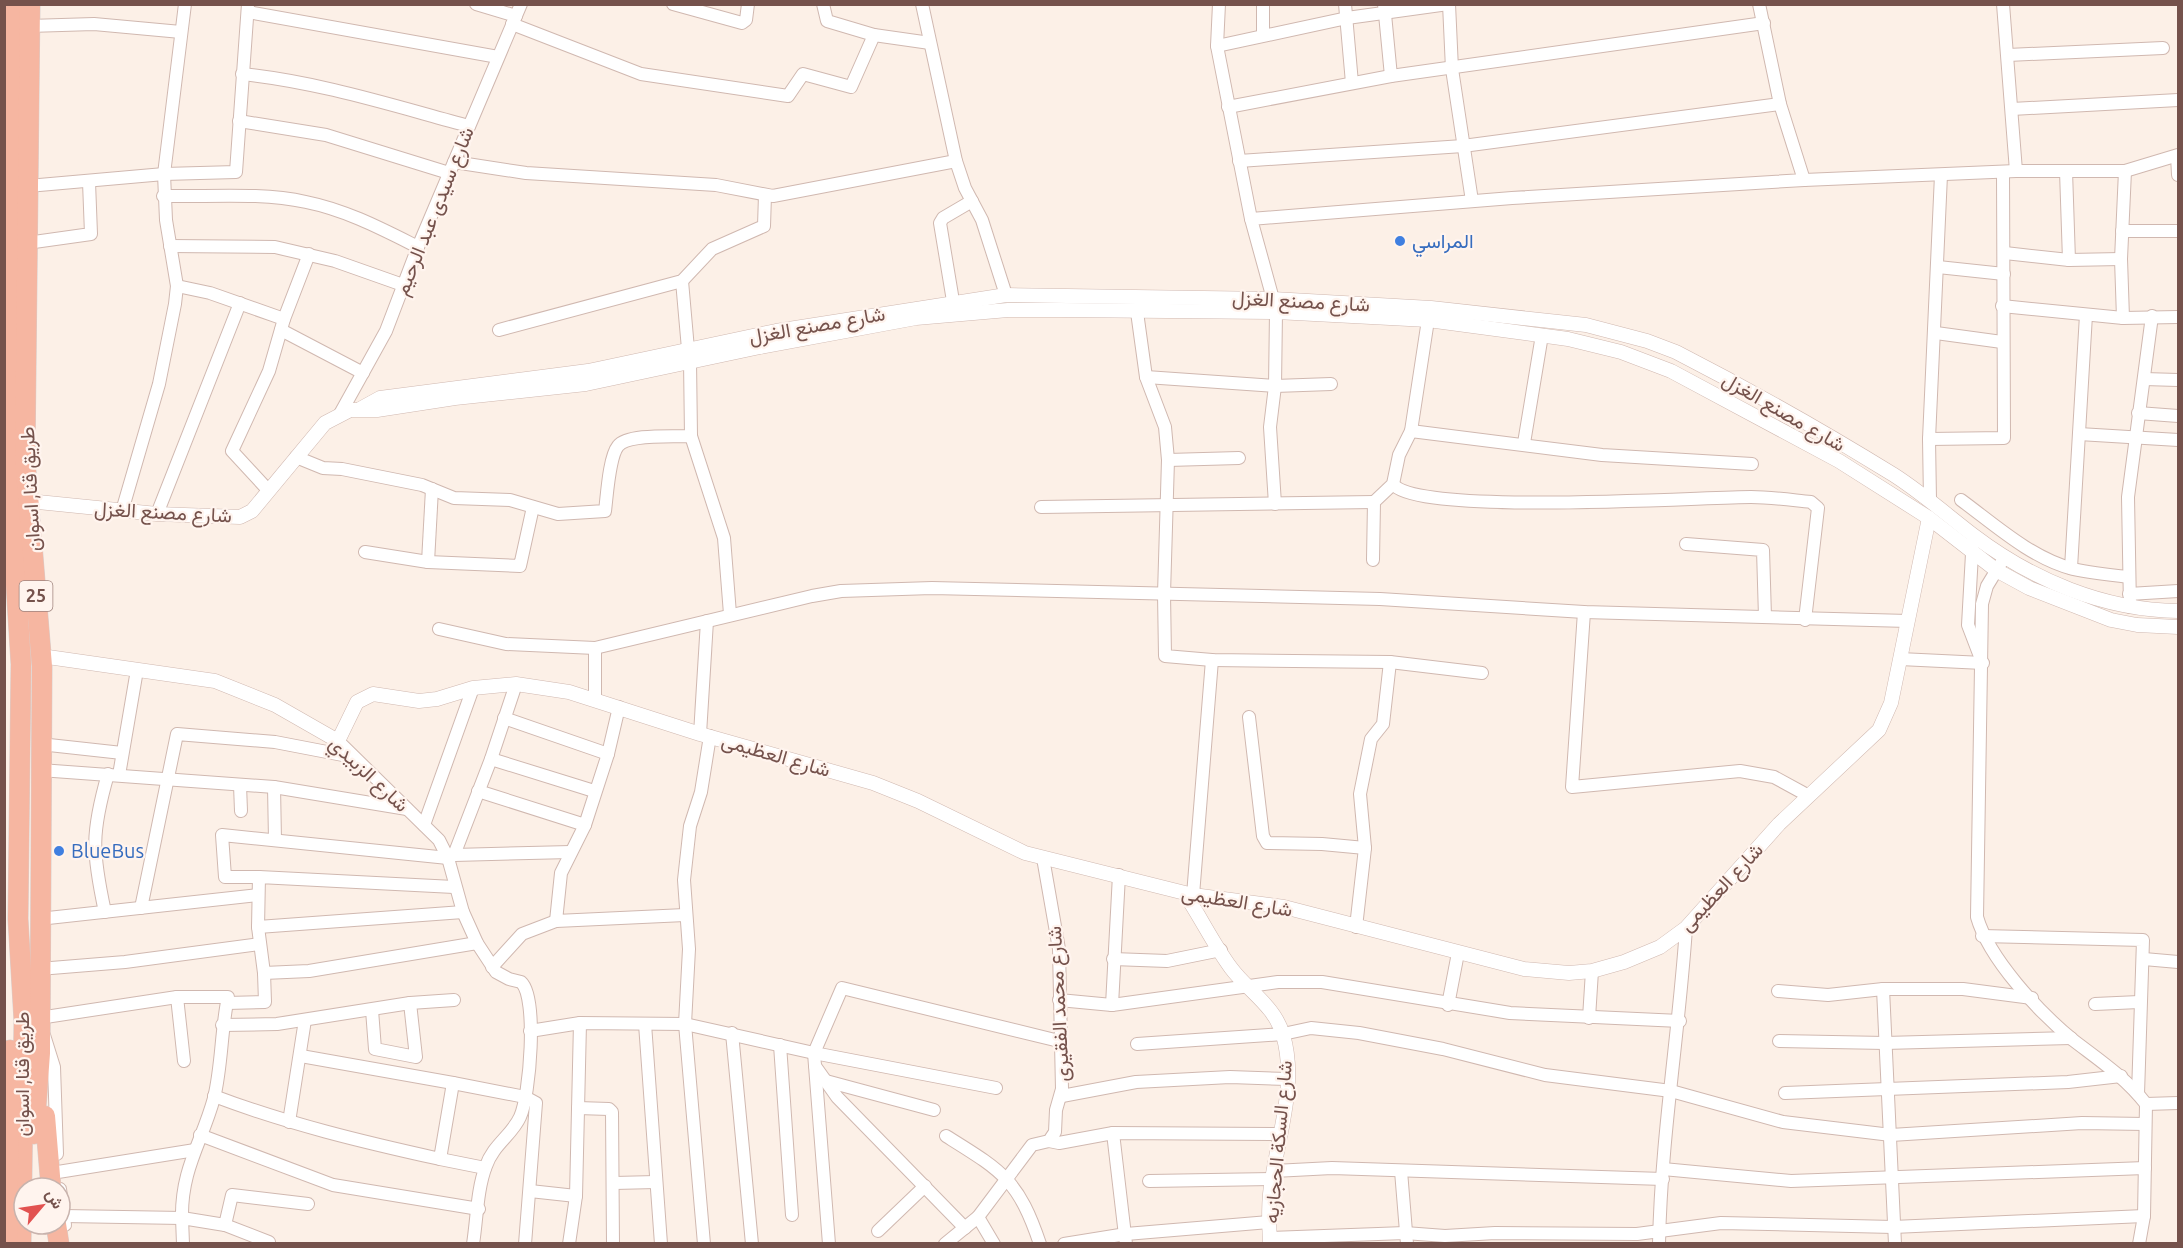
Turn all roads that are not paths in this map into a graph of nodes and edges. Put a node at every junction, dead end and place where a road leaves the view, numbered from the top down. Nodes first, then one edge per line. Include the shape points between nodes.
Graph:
1 (11, 4) edge
2 (30, 4) edge
3 (185, 4) edge
4 (476, 4) edge
5 (673, 4) edge
6 (748, 4) edge
7 (823, 4) edge
8 (922, 4) edge
9 (1219, 4) edge
10 (1263, 4) edge
11 (1346, 4) edge
12 (1448, 4) edge
13 (1759, 4) edge
14 (2003, 4) edge
15 (248, 8) edge
16 (1385, 9) edge
17 (516, 15) edge
18 (1347, 18) junction
19 (1764, 23) junction
20 (29, 26) junction
21 (180, 32) junction
22 (1263, 34) junction
23 (874, 35) junction
24 (930, 43) junction
25 (1217, 46) junction
26 (2163, 48) dead end
27 (2008, 55) junction
28 (498, 57) junction
29 (1452, 69) junction
30 (242, 74) junction
31 (1391, 76) junction
32 (1352, 83) junction
33 (2178, 100) edge
34 (1780, 104) junction
35 (1228, 107) junction
36 (2012, 109) junction
37 (239, 122) junction
38 (469, 126) junction
39 (1463, 146) junction
40 (2178, 156) edge
41 (1239, 161) junction
42 (956, 162) junction
43 (451, 167) junction
44 (2009, 171) junction
45 (2066, 171) junction
46 (2125, 171) junction
47 (164, 174) junction
48 (1941, 175) junction
49 (2178, 175) edge
50 (1804, 180) junction
51 (89, 182) junction
52 (28, 186) junction
53 (765, 195) junction
54 (163, 196) junction
55 (972, 201) junction
56 (1472, 201) junction
57 (1251, 219) junction
58 (2122, 231) junction
59 (2178, 231) edge
60 (27, 243) junction
61 (170, 246) junction
62 (418, 247) junction
63 (2005, 253) junction
64 (309, 254) junction
65 (2121, 259) junction
66 (2069, 260) junction
67 (1938, 267) junction
68 (2004, 274) junction
69 (682, 281) junction
70 (403, 285) junction
71 (177, 286) junction
72 (1006, 295) junction
73 (953, 301) junction
74 (240, 303) junction
75 (1274, 305) junction
76 (2002, 306) junction
77 (1008, 310) junction
78 (1137, 312) junction
79 (2086, 315) junction
80 (2152, 316) junction
81 (2178, 316) edge
82 (2122, 318) junction
83 (1428, 320) junction
84 (283, 324) junction
85 (499, 330) dead end
86 (1936, 333) junction
87 (1542, 335) junction
88 (2002, 342) junction
89 (689, 355) junction
90 (1705, 367) junction
91 (363, 373) junction
92 (1146, 377) junction
93 (2144, 379) junction
94 (2178, 380) edge
95 (1696, 383) junction
96 (1331, 384) dead end
97 (1275, 386) junction
98 (2138, 413) junction
99 (340, 414) junction
100 (2178, 416) edge
101 (1412, 431) junction
102 (2079, 434) junction
103 (2135, 435) junction
104 (691, 436) junction
105 (1929, 439) junction
106 (2178, 440) edge
107 (1524, 443) junction
108 (296, 457) junction
109 (1239, 458) dead end
110 (1168, 460) junction
111 (1752, 464) dead end
112 (1392, 484) junction
113 (432, 489) junction
114 (268, 490) junction
115 (1930, 500) junction
116 (1961, 500) dead end
117 (28, 501) junction
118 (1374, 502) junction
119 (1167, 504) junction
120 (1275, 504) junction
121 (533, 507) junction
122 (1041, 507) dead end
123 (122, 511) junction
124 (157, 514) junction
125 (1929, 518) junction
126 (1973, 536) junction
127 (1686, 544) dead end
128 (365, 552) dead end
129 (1971, 553) junction
130 (2005, 557) junction
131 (1373, 560) dead end
132 (428, 562) junction
133 (2071, 568) junction
134 (1996, 570) junction
135 (10, 573) edge
136 (2129, 577) junction
137 (2178, 591) edge
138 (1164, 594) junction
139 (2130, 601) junction
140 (2178, 611) edge
141 (1584, 612) junction
142 (730, 614) junction
143 (1765, 617) junction
144 (1805, 620) junction
145 (707, 621) junction
146 (1908, 621) junction
147 (12, 627) edge
148 (2178, 627) edge
149 (439, 629) dead end
150 (595, 648) junction
151 (41, 656) junction
152 (1900, 659) junction
153 (1212, 660) junction
154 (1390, 662) junction
155 (1983, 663) junction
156 (137, 670) junction
157 (1482, 673) dead end
158 (516, 684) junction
159 (472, 688) junction
160 (595, 699) junction
161 (620, 707) junction
162 (1249, 717) dead end
163 (504, 718) junction
164 (705, 735) junction
165 (338, 741) junction
166 (40, 744) junction
167 (122, 753) junction
168 (608, 753) junction
169 (354, 757) junction
170 (491, 759) junction
171 (40, 770) junction
172 (114, 774) junction
173 (170, 780) junction
174 (240, 785) junction
175 (274, 787) junction
176 (594, 790) junction
177 (478, 791) junction
178 (1807, 795) junction
179 (407, 809) junction
180 (241, 811) dead end
181 (424, 825) junction
182 (585, 825) junction
183 (275, 840) junction
184 (1365, 848) junction
185 (571, 852) junction
186 (451, 856) junction
187 (1043, 858) junction
188 (1119, 875) junction
189 (260, 877) junction
190 (454, 887) junction
191 (1189, 894) junction
192 (258, 895) junction
193 (141, 908) junction
194 (105, 912) junction
195 (463, 912) junction
196 (685, 915) junction
197 (39, 919) junction
198 (556, 921) junction
199 (258, 927) junction
200 (1356, 927) junction
201 (1686, 928) junction
202 (1982, 936) junction
203 (477, 943) junction
204 (260, 944) junction
205 (1221, 950) junction
206 (1458, 954) junction
207 (1113, 959) junction
208 (2144, 959) junction
209 (2178, 962) edge
210 (492, 967) junction
211 (39, 969) junction
212 (1592, 971) junction
213 (264, 973) junction
214 (1249, 988) junction
215 (1883, 988) junction
216 (1778, 991) dead end
217 (177, 997) junction
218 (2032, 998) junction
219 (454, 1000) dead end
220 (1059, 1000) junction
221 (2139, 1002) junction
222 (227, 1003) junction
223 (410, 1003) junction
224 (2095, 1004) dead end
225 (1112, 1005) junction
226 (1448, 1005) junction
227 (372, 1010) junction
228 (1589, 1018) junction
229 (304, 1020) junction
230 (1680, 1021) junction
231 (34, 1022) junction
232 (580, 1023) junction
233 (645, 1024) junction
234 (685, 1024) junction
235 (222, 1026) junction
236 (530, 1032) junction
237 (732, 1033) junction
238 (1283, 1034) junction
239 (2071, 1038) junction
240 (1059, 1041) junction
241 (1779, 1041) dead end
242 (1885, 1043) junction
243 (1137, 1044) dead end
244 (780, 1045) junction
245 (814, 1053) junction
246 (301, 1056) junction
247 (184, 1061) dead end
248 (815, 1066) junction
249 (2121, 1076) junction
250 (39, 1077) junction
251 (1287, 1079) junction
252 (826, 1081) junction
253 (453, 1083) junction
254 (996, 1088) dead end
255 (1889, 1088) junction
256 (1671, 1091) junction
257 (1785, 1093) dead end
258 (214, 1096) junction
259 (1062, 1096) junction
260 (525, 1097) junction
261 (2142, 1099) junction
262 (2178, 1103) edge
263 (578, 1108) junction
264 (934, 1110) dead end
265 (289, 1122) junction
266 (2145, 1124) junction
267 (1113, 1133) junction
268 (1281, 1134) junction
269 (201, 1135) junction
270 (946, 1136) dead end
271 (1891, 1136) junction
272 (1049, 1141) junction
273 (195, 1150) junction
274 (440, 1159) junction
275 (485, 1168) junction
276 (2145, 1168) junction
277 (1401, 1171) junction
278 (1663, 1174) junction
279 (1273, 1175) junction
280 (34, 1176) edge
281 (53, 1176) edge
282 (54, 1176) edge
283 (72, 1176) edge
284 (1892, 1177) junction
285 (1008, 1180) junction
286 (1149, 1181) dead end
287 (656, 1182) junction
288 (614, 1183) junction
289 (925, 1186) junction
290 (530, 1191) junction
291 (576, 1196) junction
292 (308, 1204) dead end
293 (479, 1209) junction
294 (792, 1215) dead end
295 (2144, 1216) junction
296 (978, 1217) junction
297 (182, 1218) junction
298 (72, 1220) edge
299 (1269, 1222) junction
300 (225, 1225) junction
301 (1893, 1227) junction
302 (964, 1228) junction
303 (878, 1231) dead end
304 (1406, 1238) edge
305 (1659, 1238) edge
306 (1126, 1239) edge
307 (1560, 1239) edge
308 (1270, 1241) edge
309 (269, 1242) edge
310 (947, 1243) edge
311 (7, 1244) edge
312 (21, 1244) edge
313 (183, 1244) edge
314 (474, 1244) edge
315 (525, 1244) edge
316 (569, 1244) edge
317 (613, 1244) edge
318 (661, 1244) edge
319 (704, 1244) edge
320 (752, 1244) edge
321 (829, 1244) edge
322 (994, 1244) edge
323 (1040, 1244) edge
324 (1065, 1244) edge
325 (1895, 1244) edge
326 (2139, 1244) edge

1 - 135 highway, طريق قنا, اسوان / 25 via 6,425
2 - 20 highway, طريق قنا, اسوان / 25
3 - 21 street
4 - 17 street
5 - 6 street via 742,22 746,20
7 - 23 street via 827,21
8 - 24 street
9 - 25 street
10 - 22 street
11 - 18 street
12 - 16 street
12 - 29 street
13 - 19 street
14 - 27 street
15 - 28 street
15 - 30 street
16 - 18 street
16 - 31 street
17 - 23 street via 641,74 788,96 803,74 851,87
17 - 28 street, شارع سيدى عبد الرحيم
18 - 22 street
18 - 32 street
19 - 29 street
19 - 34 street
20 - 21 street via 94,24
20 - 52 highway, طريق قنا, اسوان / 25
21 - 47 street
22 - 25 street
23 - 24 street
24 - 42 street
25 - 35 street
26 - 27 street
27 - 36 street
28 - 38 street, شارع سيدى عبد الرحيم
29 - 31 street
29 - 39 street
30 - 37 street
30 - 38 street via 330,88
31 - 32 street
32 - 35 street
33 - 36 street
34 - 39 street
34 - 50 street
35 - 41 street
36 - 44 street
37 - 43 street via 326,135
37 - 47 street via 236,172
38 - 43 street, شارع سيدى عبد الرحيم
39 - 41 street
39 - 56 street
40 - 46 street
40 - 49 street
41 - 57 street
42 - 53 street via 808,191
42 - 55 street
43 - 53 street via 716,185
43 - 62 street, شارع سيدى عبد الرحيم
44 - 45 street
44 - 48 street
44 - 63 street
45 - 46 street
45 - 66 street
46 - 58 street
47 - 51 street
47 - 54 street
48 - 50 street
48 - 67 street
50 - 56 street
51 - 52 street
51 - 60 street via 91,234
52 - 60 highway, طريق قنا, اسوان / 25
53 - 69 street via 764,226 712,249
54 - 61 street
54 - 62 street via 306,202 349,215
55 - 72 street
55 - 73 street via 940,223
56 - 57 street
57 - 75 street
58 - 59 street
58 - 65 street
60 - 117 highway, طريق قنا, اسوان / 25
61 - 64 street via 238,245
61 - 71 street
62 - 70 street, شارع سيدى عبد الرحيم
63 - 66 street
63 - 68 street
64 - 70 street
64 - 84 street
65 - 66 street
65 - 82 street
67 - 68 street
67 - 86 street
68 - 76 street
69 - 85 street
69 - 89 street
70 - 91 street, شارع سيدى عبد الرحيم via 386,331
71 - 74 street
71 - 123 street via 159,384
72 - 73 street, شارع مصنع الغزل
72 - 75 street, شارع مصنع الغزل
72 - 77 street
73 - 89 street, شارع مصنع الغزل
74 - 84 street
74 - 124 street
75 - 78 street, شارع مصنع الغزل
75 - 83 street, شارع مصنع الغزل
75 - 90 street, شارع مصنع الغزل via 1431,308 1586,325 1647,340
75 - 97 street
76 - 79 street
76 - 88 street
77 - 78 street, شارع مصنع الغزل
77 - 89 street, شارع مصنع الغزل via 907,320
78 - 92 street
79 - 82 street
79 - 102 street
80 - 81 street
80 - 82 street
80 - 93 street
83 - 87 street, شارع مصنع الغزل
83 - 101 street
84 - 91 street
84 - 114 street via 269,371 232,451
86 - 88 street
86 - 105 street
87 - 95 street, شارع مصنع الغزل via 1621,352
87 - 107 street
88 - 105 street via 2004,438
89 - 99 street, شارع مصنع الغزل via 380,398
89 - 104 street
90 - 95 street
90 - 115 street, شارع مصنع الغزل via 1892,474
91 - 99 street, شارع سيدى عبد الرحيم
92 - 97 street
92 - 110 street via 1165,427
93 - 94 street
93 - 98 street
95 - 125 street, شارع مصنع الغزل via 1830,456
96 - 97 street
97 - 120 street via 1270,427
98 - 100 street
98 - 103 street
99 - 108 street, شارع مصنع الغزل via 325,423
101 - 107 street
101 - 112 street via 1399,455
102 - 103 street
102 - 133 street
103 - 106 street
103 - 136 street via 2128,497
104 - 121 street via 623,441 615,453 605,511 558,514
104 - 142 street via 724,538
105 - 115 street
107 - 111 street via 1602,455
108 - 113 street via 323,468
108 - 114 street, شارع مصنع الغزل
109 - 110 street
110 - 119 street
112 - 118 street
112 - 144 street via 1400,490 1446,499 1504,503 1753,497 1810,502 1818,508
113 - 121 street via 454,498 510,500
113 - 132 street
114 - 124 street, شارع مصنع الغزل via 252,511 240,517
115 - 126 street, شارع مصنع الغزل
116 - 133 street via 2017,541
117 - 123 street, شارع مصنع الغزل
117 - 151 highway, طريق قنا, اسوان / 25
118 - 120 street
118 - 131 street
119 - 120 street
119 - 122 street
119 - 138 street
121 - 132 street via 520,566
123 - 124 street, شارع مصنع الغزل
125 - 129 street, شارع مصنع الغزل
125 - 146 street, شارع العظيمى
126 - 129 street
126 - 130 street, شارع مصنع الغزل
127 - 143 street via 1763,550
128 - 132 street
129 - 134 street, شارع مصنع الغزل
129 - 155 street via 1968,625
130 - 134 street
130 - 139 street, شارع مصنع الغزل via 2068,590
133 - 136 street
134 - 148 street, شارع مصنع الغزل via 2029,588 2111,620
134 - 155 street via 1982,604
135 - 147 highway, طريق قنا, اسوان / 25
136 - 139 street
137 - 139 street
138 - 141 street via 1380,599
138 - 142 street via 861,590
138 - 153 street via 1165,656
139 - 140 street, شارع مصنع الغزل
141 - 143 street
141 - 178 street via 1572,787 1740,771 1774,777
142 - 145 street
143 - 144 street
144 - 146 street
145 - 150 street
145 - 164 street
146 - 152 street, شارع العظيمى
147 - 231 highway, طريق قنا, اسوان / 25 via 18,919
149 - 150 street via 506,644
150 - 160 street
151 - 156 street, شارع الزبيدي
151 - 166 highway, طريق قنا, اسوان / 25
152 - 155 street
152 - 178 street, شارع العظيمى via 1891,703 1879,730
153 - 154 street
153 - 191 street
154 - 157 street
154 - 184 street via 1383,724 1371,740 1360,794
155 - 202 street via 1977,917
156 - 165 street, شارع الزبيدي via 195,676 235,687 297,716
156 - 167 street
158 - 159 street, شارع العظيمى
158 - 160 street, شارع العظيمى
158 - 163 street
159 - 165 street, شارع العظيمى via 419,701 373,694 364,697 357,702
159 - 181 street
160 - 161 street, شارع العظيمى
161 - 164 street, شارع العظيمى
161 - 168 street
162 - 184 street via 1267,843
163 - 168 street
163 - 170 street
164 - 187 street, شارع العظيمى via 873,783 1006,845
164 - 196 street via 701,792 685,857
165 - 169 street, شارع الزبيدي
166 - 167 street
166 - 171 highway, طريق قنا, اسوان / 25
167 - 172 street
168 - 176 street
169 - 173 street via 275,742 181,732 176,736
169 - 179 street, شارع الزبيدي
170 - 176 street
170 - 177 street
171 - 172 street
171 - 197 highway, طريق قنا, اسوان / 25
172 - 173 street
172 - 194 street via 98,810 93,848
173 - 174 street
173 - 193 street
174 - 175 street
174 - 180 street
175 - 179 street
175 - 183 street
176 - 182 street
177 - 182 street
177 - 186 street
178 - 201 street, شارع العظيمى
179 - 181 street, شارع الزبيدي
181 - 186 street, شارع الزبيدي
182 - 185 street
183 - 186 street
183 - 189 street via 222,835 225,878
184 - 200 street
185 - 186 street
185 - 198 street via 561,873
186 - 190 street, شارع الزبيدي
187 - 188 street, شارع العظيمى
187 - 220 street, شارع محمد الفقيرى via 1059,949
188 - 191 street, شارع العظيمى
188 - 207 street
189 - 190 street
189 - 192 street
190 - 195 street, شارع الزبيدي
191 - 200 street, شارع العظيمى via 1284,907
191 - 205 street, شارع السكة الحجازيه
192 - 193 street
192 - 199 street
193 - 194 street
194 - 197 street
195 - 199 street
195 - 203 street, شارع الزبيدي
196 - 198 street
196 - 234 street via 689,949
197 - 211 highway, طريق قنا, اسوان / 25
198 - 210 street via 522,934
199 - 204 street
200 - 206 street, شارع العظيمى
201 - 212 street, شارع العظيمى via 1659,947
201 - 230 street
202 - 208 street via 2140,938
202 - 218 street
203 - 210 street, شارع الزبيدي
203 - 213 street via 309,971
204 - 211 street
204 - 213 street
205 - 207 street via 1167,961
205 - 214 street, شارع السكة الحجازيه
206 - 212 street, شارع العظيمى via 1546,972
206 - 226 street
207 - 225 street
208 - 209 street
208 - 221 street
210 - 236 street via 502,977 525,985
211 - 231 highway, طريق قنا, اسوان / 25
212 - 228 street
213 - 222 street via 265,1002
214 - 225 street
214 - 226 street via 1278,982 1322,982
214 - 238 street, شارع السكة الحجازيه via 1269,1008
215 - 216 street via 1828,995
215 - 218 street via 1963,989
215 - 242 street
217 - 222 street via 226,995
217 - 231 street
217 - 247 street
218 - 239 street
219 - 223 street
220 - 225 street
220 - 240 street, شارع محمد الفقيرى
221 - 224 street
221 - 261 street
222 - 235 street
223 - 227 street
223 - 227 street via 416,1057 375,1049
226 - 228 street
227 - 229 street
228 - 230 street
229 - 235 street
229 - 246 street
230 - 256 street
231 - 250 highway, طريق قنا, اسوان / 25
231 - 282 street via 49,1048 54,1067
231 - 311 highway via 16,1030 10,1048
231 - 312 highway, طريق قنا, اسوان / 25
232 - 233 street
232 - 236 street
232 - 263 street
233 - 234 street
233 - 287 street
234 - 237 street
234 - 319 street
235 - 258 street
236 - 260 street
237 - 244 street
237 - 320 street
238 - 243 street
238 - 251 street, شارع السكة الحجازيه
238 - 256 street via 1311,1028 1359,1033 1545,1075
239 - 242 street
239 - 249 street
240 - 245 street via 842,988
240 - 259 street, شارع محمد الفقيرى
241 - 242 street
242 - 255 street
244 - 245 street
244 - 294 street
245 - 248 street
245 - 254 street
246 - 253 street
246 - 265 street
248 - 252 street
248 - 321 street
249 - 255 street via 2068,1082
249 - 261 street
250 - 280 highway, طريق قنا, اسوان / 25
250 - 281 highway
251 - 259 street via 1230,1077 1136,1082
251 - 268 street, شارع السكة الحجازيه
252 - 264 street
252 - 289 street
253 - 260 street
253 - 274 street
255 - 257 street
255 - 271 street
256 - 271 street via 1783,1122
256 - 278 street
258 - 265 street
258 - 269 street
259 - 272 street, شارع محمد الفقيرى via 1056,1110 1055,1132
260 - 275 street via 518,1121 499,1142
260 - 290 street via 537,1106
261 - 262 street
261 - 266 street
263 - 288 street via 612,1112
263 - 291 street
265 - 274 street
266 - 271 street via 2082,1123
266 - 276 street
267 - 268 street
267 - 272 street via 1059,1143
267 - 306 street
268 - 279 street, شارع السكة الحجازيه
269 - 273 street
269 - 293 street via 333,1185
270 - 285 street via 990,1163
271 - 284 street
272 - 285 street via 1032,1145
273 - 283 street
273 - 297 street via 184,1182
274 - 275 street
275 - 293 street
276 - 284 street
276 - 295 street
277 - 278 street
277 - 279 street via 1332,1168
277 - 304 street
278 - 284 street via 1791,1180
278 - 305 street
279 - 286 street
279 - 299 street, شارع السكة الحجازيه
284 - 301 street
285 - 296 street
285 - 323 street via 1028,1209
287 - 288 street
287 - 318 street
288 - 317 street
289 - 302 street
289 - 303 street
290 - 291 street
290 - 315 street
291 - 316 street
292 - 300 street via 235,1194 230,1197
293 - 314 street
295 - 301 street
295 - 326 street
296 - 302 street
296 - 322 street
297 - 298 street
297 - 300 street
297 - 313 street
299 - 306 street
299 - 308 street, شارع السكة الحجازيه
300 - 309 street
301 - 305 street via 1721,1223
301 - 325 street
302 - 310 street
304 - 307 street
304 - 308 street
305 - 307 street
306 - 324 street

